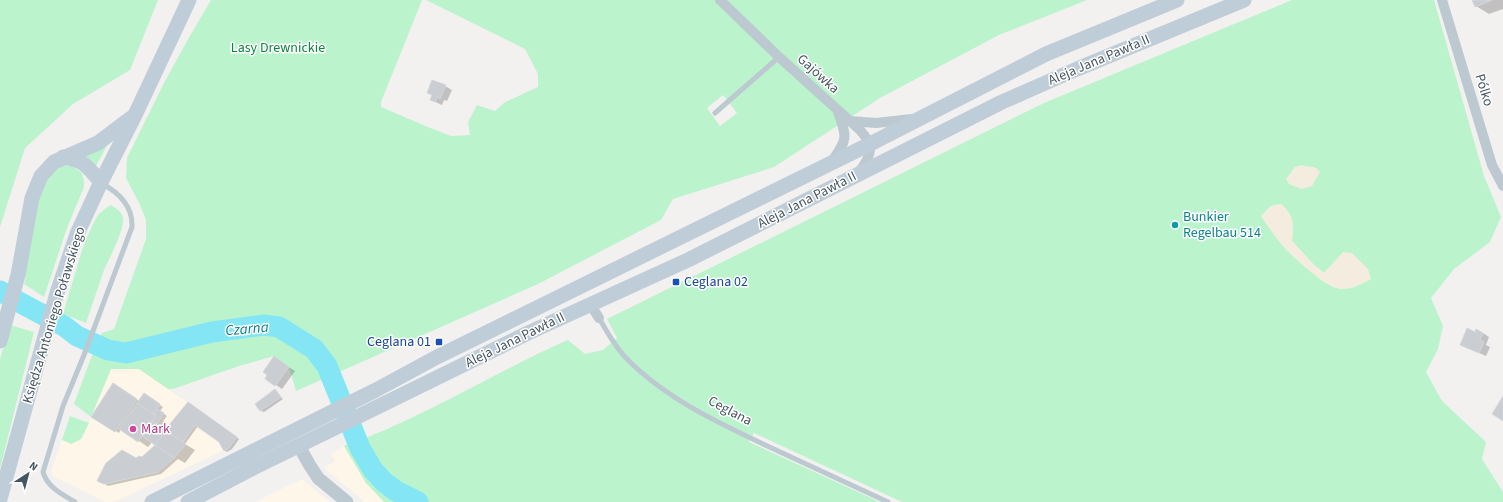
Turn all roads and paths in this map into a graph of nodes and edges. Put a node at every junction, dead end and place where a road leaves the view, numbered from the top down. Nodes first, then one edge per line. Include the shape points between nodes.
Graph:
1 (189, 0) edge
2 (720, 0) edge
3 (1177, 0) edge
4 (1244, 0) edge
5 (1442, 0) edge
6 (779, 57) junction
7 (837, 110) junction
8 (715, 113) dead end
9 (135, 115) junction
10 (921, 118) junction
11 (850, 121) junction
12 (870, 144) junction
13 (63, 157) junction
14 (830, 163) junction
15 (855, 175) junction
16 (101, 182) junction
17 (1503, 186) edge
18 (590, 304) junction
19 (599, 318) joint
20 (0, 341) edge
21 (299, 446) junction
22 (0, 499) edge
23 (75, 502) edge
24 (152, 502) edge
25 (188, 502) edge
26 (347, 502) edge
27 (888, 502) edge

1 - 9 main road, Księdza Antoniego Poławskiego
2 - 6 street, Gajówka
3 - 10 main road, Aleja Jana Pawła II via 1046,54
4 - 15 main road, Aleja Jana Pawła II via 1014,96
5 - 17 street, Pólko via 1492,165
6 - 7 street, Gajówka
6 - 8 lane
7 - 11 street, Gajówka
7 - 14 street via 845,134 844,142
9 - 13 main road via 98,143
9 - 16 main road, Księdza Antoniego Poławskiego
10 - 11 street via 876,123
10 - 12 main road, Aleja Jana Pawła II
11 - 12 street, Gajówka
12 - 14 main road, Aleja Jana Pawła II
12 - 15 street via 866,162
13 - 16 main road via 84,163
13 - 20 main road via 49,165 36,186 18,275
14 - 24 main road, Aleja Jana Pawła II via 475,338
15 - 18 main road, Aleja Jana Pawła II via 688,260
16 - 22 main road, Księdza Antoniego Poławskiego via 77,234 57,293
16 - 23 lane via 124,202 131,214 132,222 128,240 63,406 43,472 50,485
18 - 19 street, Ceglana
18 - 21 main road, Aleja Jana Pawła II
19 - 27 lane, Ceglana via 612,341 626,358 664,391 736,431
21 - 25 main road, Aleja Jana Pawła II
21 - 26 street via 318,478

